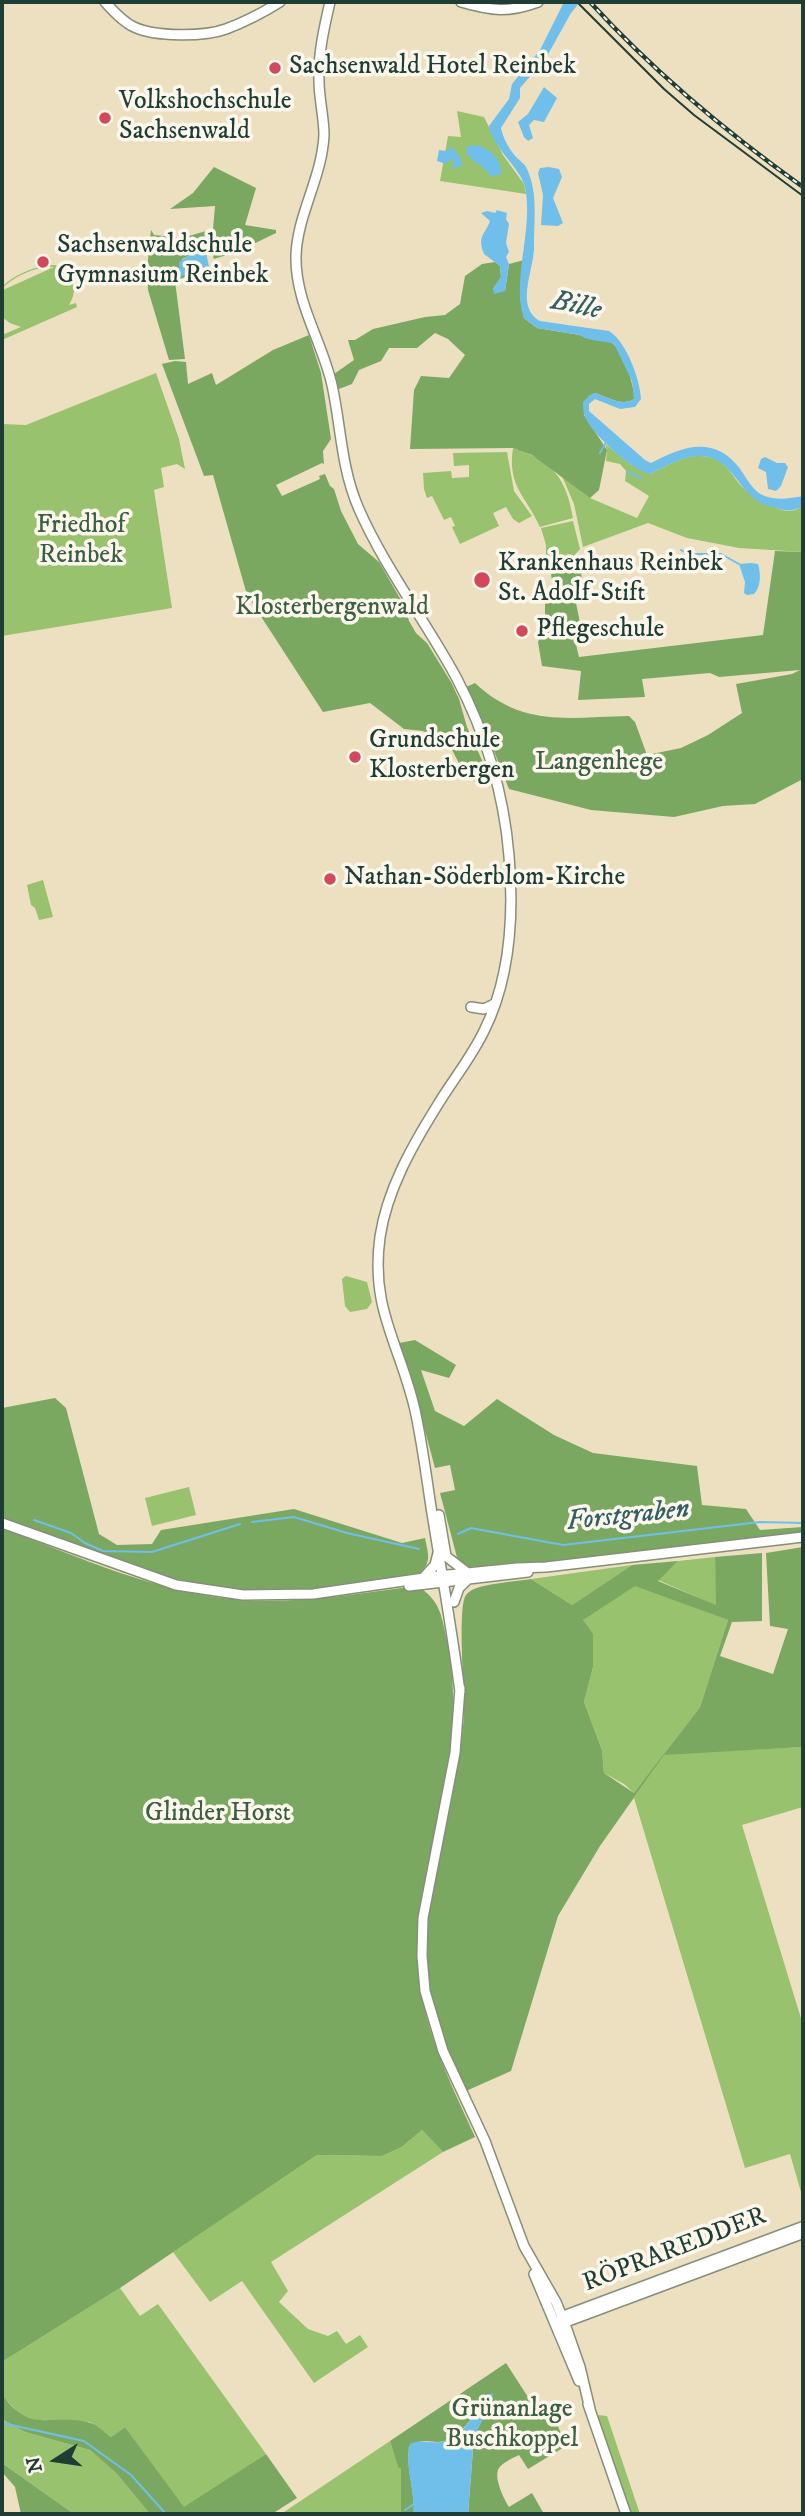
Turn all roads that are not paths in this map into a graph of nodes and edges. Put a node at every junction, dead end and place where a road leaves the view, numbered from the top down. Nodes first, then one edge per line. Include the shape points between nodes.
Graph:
1 (105, 2) edge
2 (280, 2) edge
3 (461, 2) edge
4 (538, 2) edge
5 (328, 4) edge
6 (496, 1003) junction
7 (471, 1007) dead end
8 (429, 1483) junction
9 (2, 1523) edge
10 (803, 1537) edge
11 (439, 1548) junction
12 (447, 1557) junction
13 (468, 1577) junction
14 (447, 1579) junction
15 (421, 1581) junction
16 (451, 1600) junction
17 (803, 2226) edge
18 (803, 2234) edge
19 (561, 2322) junction
20 (626, 2514) edge

1 - 2 main road via 131,26 174,34 218,31
3 - 4 main road via 504,11
5 - 6 main road via 319,64 324,133 319,172 296,254 299,286 332,387 343,460 358,508 457,679 495,772 509,855 510,905 507,960
6 - 7 main road via 484,1009
6 - 8 main road via 482,1036 406,1161 390,1197 379,1248 383,1313 412,1396
8 - 11 main road
8 - 12 main road
9 - 15 main road via 176,1585 243,1595 313,1594
10 - 13 main road
11 - 14 main road
11 - 15 main road via 435,1565
12 - 13 main road
12 - 14 main road
13 - 14 main road
13 - 16 main road
14 - 15 main road
14 - 16 main road
15 - 16 main road
16 - 19 main road via 461,1654 460,1692 455,1753 426,1898 423,1974 437,2034
17 - 19 street, RÖPRAREDDER
18 - 19 street, RÖPRAREDDER
19 - 20 main road via 580,2367

